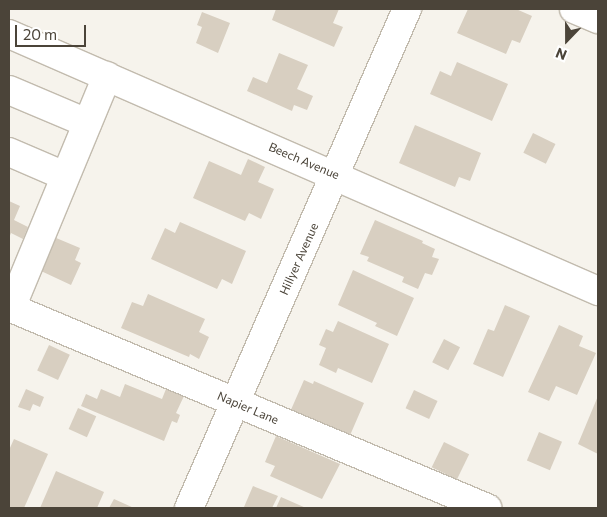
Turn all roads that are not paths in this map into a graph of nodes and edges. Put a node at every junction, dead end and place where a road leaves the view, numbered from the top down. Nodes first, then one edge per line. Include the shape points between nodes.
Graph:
1 (407, 9) edge
2 (574, 9) edge
3 (598, 19) edge
4 (9, 34) edge
5 (107, 76) junction
6 (9, 90) edge
7 (87, 123) junction
8 (9, 152) edge
9 (336, 175) junction
10 (65, 176) junction
11 (598, 291) edge
12 (10, 308) edge
13 (235, 402) junction
14 (189, 508) edge
15 (487, 508) edge

1 - 9 street, Hillyer Avenue
2 - 3 street
4 - 5 street, Beech Avenue
5 - 7 street
5 - 9 street, Beech Avenue
6 - 7 street
7 - 10 street
8 - 10 street
9 - 11 street, Beech Avenue
9 - 13 street, Hillyer Avenue
10 - 12 street
12 - 13 street, Napier Lane
13 - 14 street, Hillyer Avenue
13 - 15 street, Napier Lane

